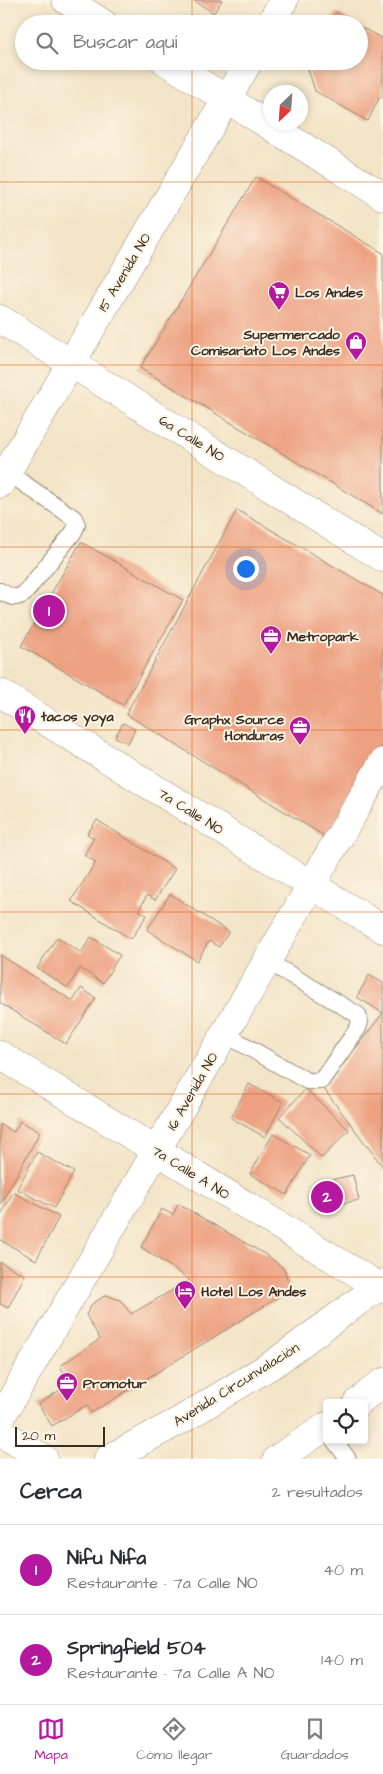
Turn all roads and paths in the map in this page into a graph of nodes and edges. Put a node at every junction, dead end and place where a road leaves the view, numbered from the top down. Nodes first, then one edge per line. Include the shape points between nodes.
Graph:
1 (66, 0) edge
2 (284, 0) edge
3 (90, 15) edge
4 (275, 15) edge
5 (179, 70) edge
6 (244, 70) edge
7 (227, 100) junction
8 (383, 196) edge
9 (0, 319) edge
10 (70, 363) junction
11 (3, 478) edge
12 (383, 558) edge
13 (0, 591) edge
14 (0, 693) edge
15 (383, 762) edge
16 (311, 885) junction
17 (383, 929) edge
18 (267, 962) junction
19 (225, 1034) junction
20 (0, 1055) edge
21 (157, 1151) junction
22 (382, 1284) edge
23 (383, 1382) edge
24 (362, 1399) edge
25 (0, 1419) edge
26 (0, 1432) edge
27 (323, 1434) edge
28 (337, 1444) edge
29 (44, 1459) edge
30 (108, 1459) edge
31 (277, 1459) edge
32 (348, 1459) edge

1 - 3 main road
2 - 4 main road
5 - 7 main road
6 - 7 main road, 15 Avenida NO
7 - 8 main road
7 - 10 main road, 15 Avenida NO
9 - 10 main road, 6a Calle NO
10 - 11 main road, 15 Avenida NO
10 - 12 main road, 6a Calle NO
11 - 13 lane via 74,518 77,525 24,594 11,598
14 - 16 main road, 7a Calle NO
15 - 16 main road, 16 Avenida NO
16 - 17 main road, 7a Calle NO
16 - 18 main road, 16 Avenida NO
18 - 19 main road, 16 Avenida NO
18 - 19 lane via 358,1015 358,1028 321,1081 315,1082 307,1081
19 - 21 main road, 16 Avenida NO
20 - 21 main road, 7a Calle A NO
21 - 22 main road, 7a Calle A NO
21 - 25 main road, 16 Avenida NO
22 - 30 main road, Avenida Circunvalación via 276,1362 181,1420
23 - 24 main road
26 - 29 main road
27 - 31 main road
28 - 32 lane

